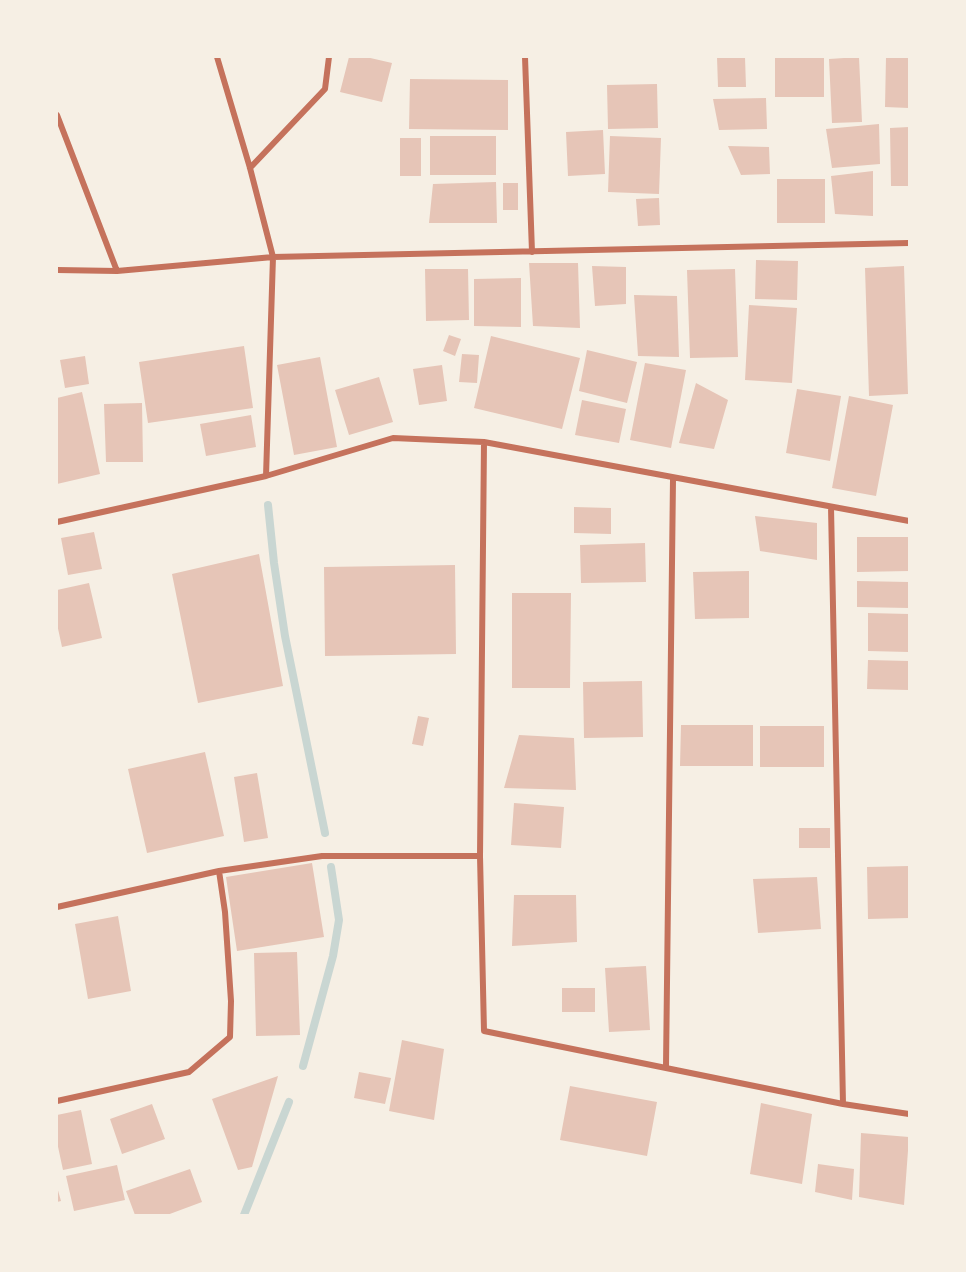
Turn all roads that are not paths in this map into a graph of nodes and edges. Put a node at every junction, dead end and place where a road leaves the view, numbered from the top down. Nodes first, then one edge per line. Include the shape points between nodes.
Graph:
1 (217, 57) edge
2 (329, 57) edge
3 (525, 57) edge
4 (57, 114) edge
5 (250, 168) junction
6 (909, 243) edge
7 (532, 252) junction
8 (273, 257) junction
9 (57, 270) edge
10 (117, 271) junction
11 (484, 442) junction
12 (266, 476) junction
13 (673, 478) junction
14 (831, 507) junction
15 (909, 521) edge
16 (57, 522) edge
17 (480, 856) junction
18 (219, 871) junction
19 (57, 906) edge
20 (666, 1066) junction
21 (57, 1101) edge
22 (843, 1104) junction
23 (909, 1114) edge

1 - 5 street
2 - 5 street via 326,89
3 - 7 street
4 - 10 street
5 - 8 street
6 - 7 street
7 - 8 street
8 - 10 street
8 - 12 street
9 - 10 street
11 - 12 street via 393,438
11 - 13 street
11 - 17 street
12 - 16 street
13 - 14 street
13 - 20 street
14 - 15 street
14 - 22 street
17 - 18 street via 322,856
17 - 20 street via 484,1031
18 - 19 street
18 - 21 street via 231,1001 230,1037 189,1072
20 - 22 street
22 - 23 street

